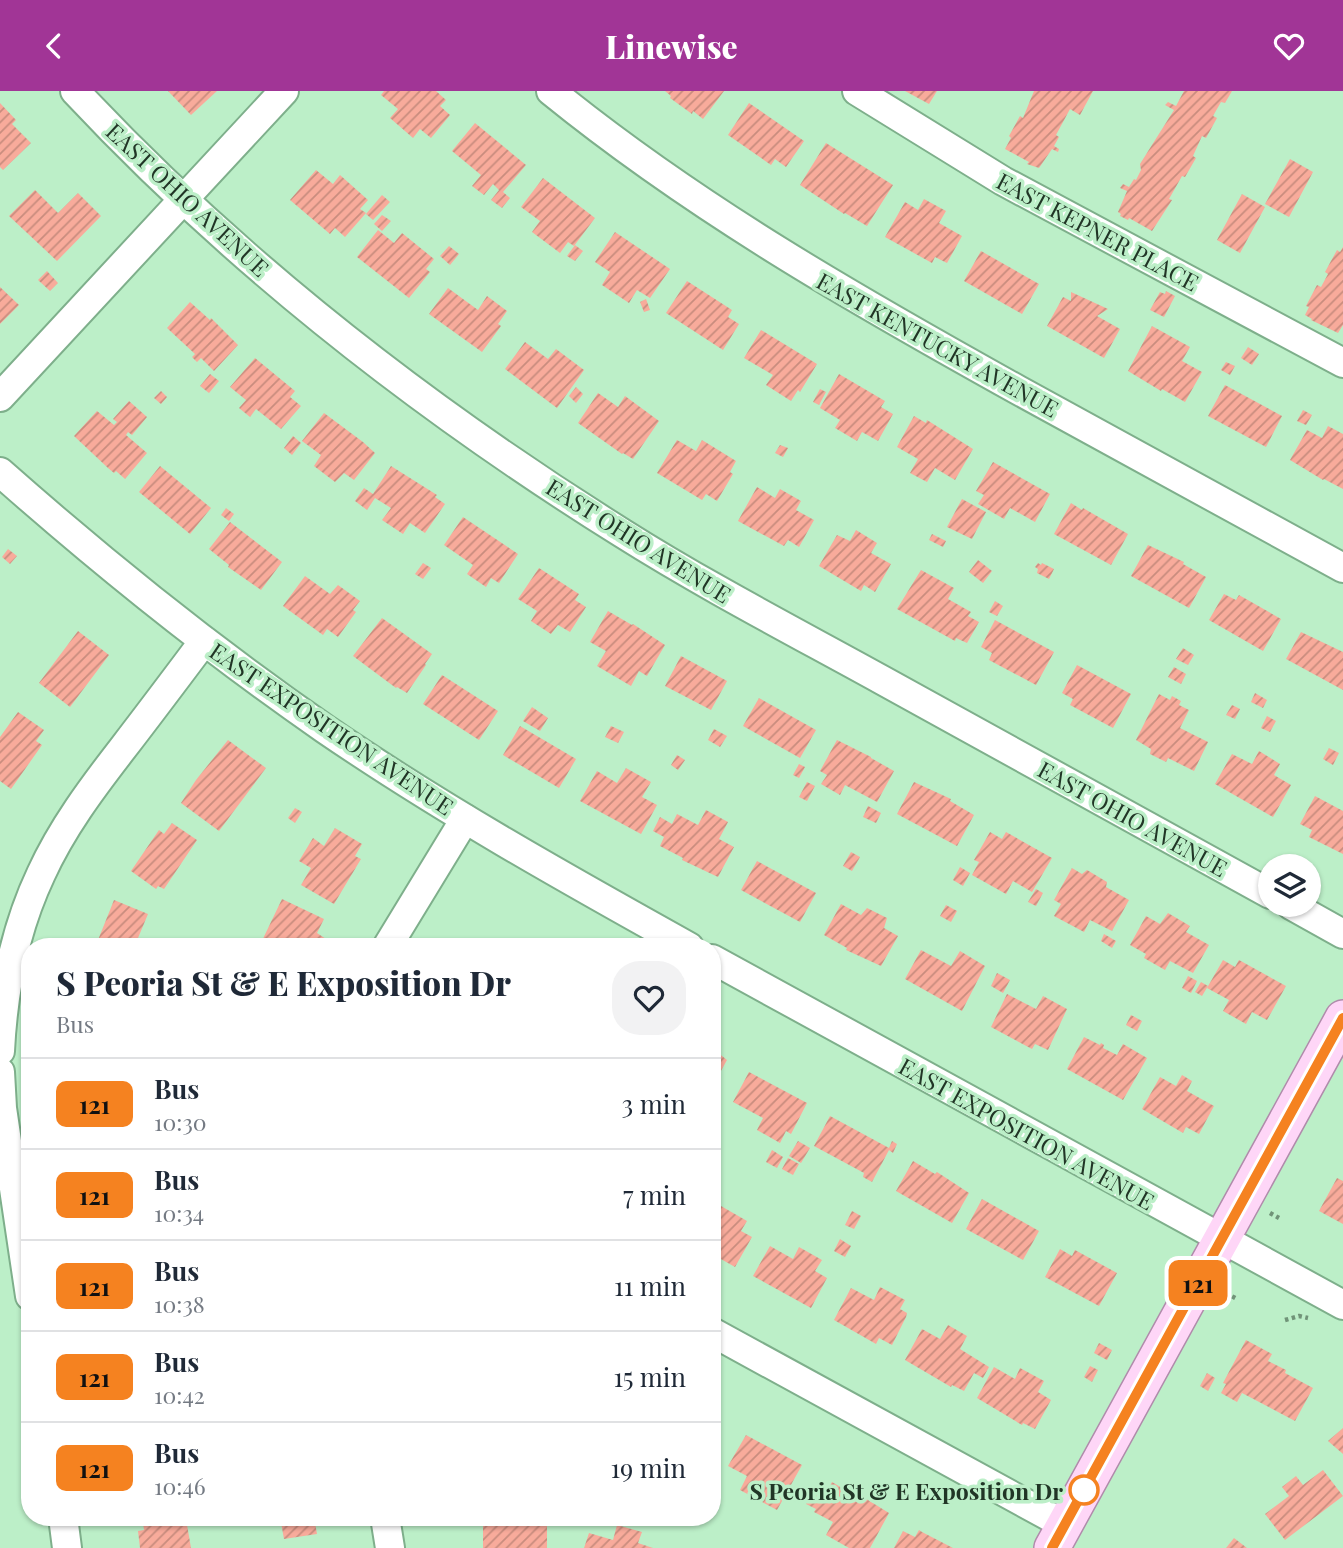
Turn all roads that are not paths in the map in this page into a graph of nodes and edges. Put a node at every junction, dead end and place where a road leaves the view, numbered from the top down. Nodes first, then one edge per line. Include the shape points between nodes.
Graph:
1 (75, 91) edge
2 (284, 91) edge
3 (551, 91) edge
4 (857, 91) edge
5 (184, 199) junction
6 (1343, 363) edge
7 (0, 397) edge
8 (0, 472) edge
9 (1343, 568) edge
10 (204, 641) junction
11 (465, 819) junction
12 (1258, 887) edge
13 (1312, 917) edge
14 (1343, 934) edge
15 (392, 938) edge
16 (674, 938) edge
17 (721, 964) edge
18 (1343, 1018) edge
19 (0, 1051) edge
20 (0, 1072) edge
21 (21, 1236) edge
22 (1222, 1239) junction
23 (1343, 1305) edge
24 (721, 1337) edge
25 (64, 1526) edge
26 (386, 1526) edge
27 (1059, 1537) edge
28 (67, 1548) edge
29 (390, 1548) edge

1 - 5 street, EAST OHIO AVENUE
2 - 5 street
3 - 9 street, EAST KENTUCKY AVENUE via 682,189 792,261
4 - 6 street, EAST KEPNER PLACE via 1003,181
5 - 7 street
5 - 12 street, EAST OHIO AVENUE via 379,364 499,452 623,534
8 - 10 street, EAST EXPOSITION AVENUE via 74,538
10 - 11 street, EAST EXPOSITION AVENUE via 326,729
10 - 19 street via 92,789 40,875 10,965
11 - 15 street
11 - 16 street, EAST EXPOSITION AVENUE
13 - 14 street
17 - 22 street, EAST EXPOSITION AVENUE
18 - 22 main road
20 - 21 street
22 - 23 street, EAST EXPOSITION AVENUE
22 - 27 main road
24 - 27 street
25 - 28 street
26 - 29 street

